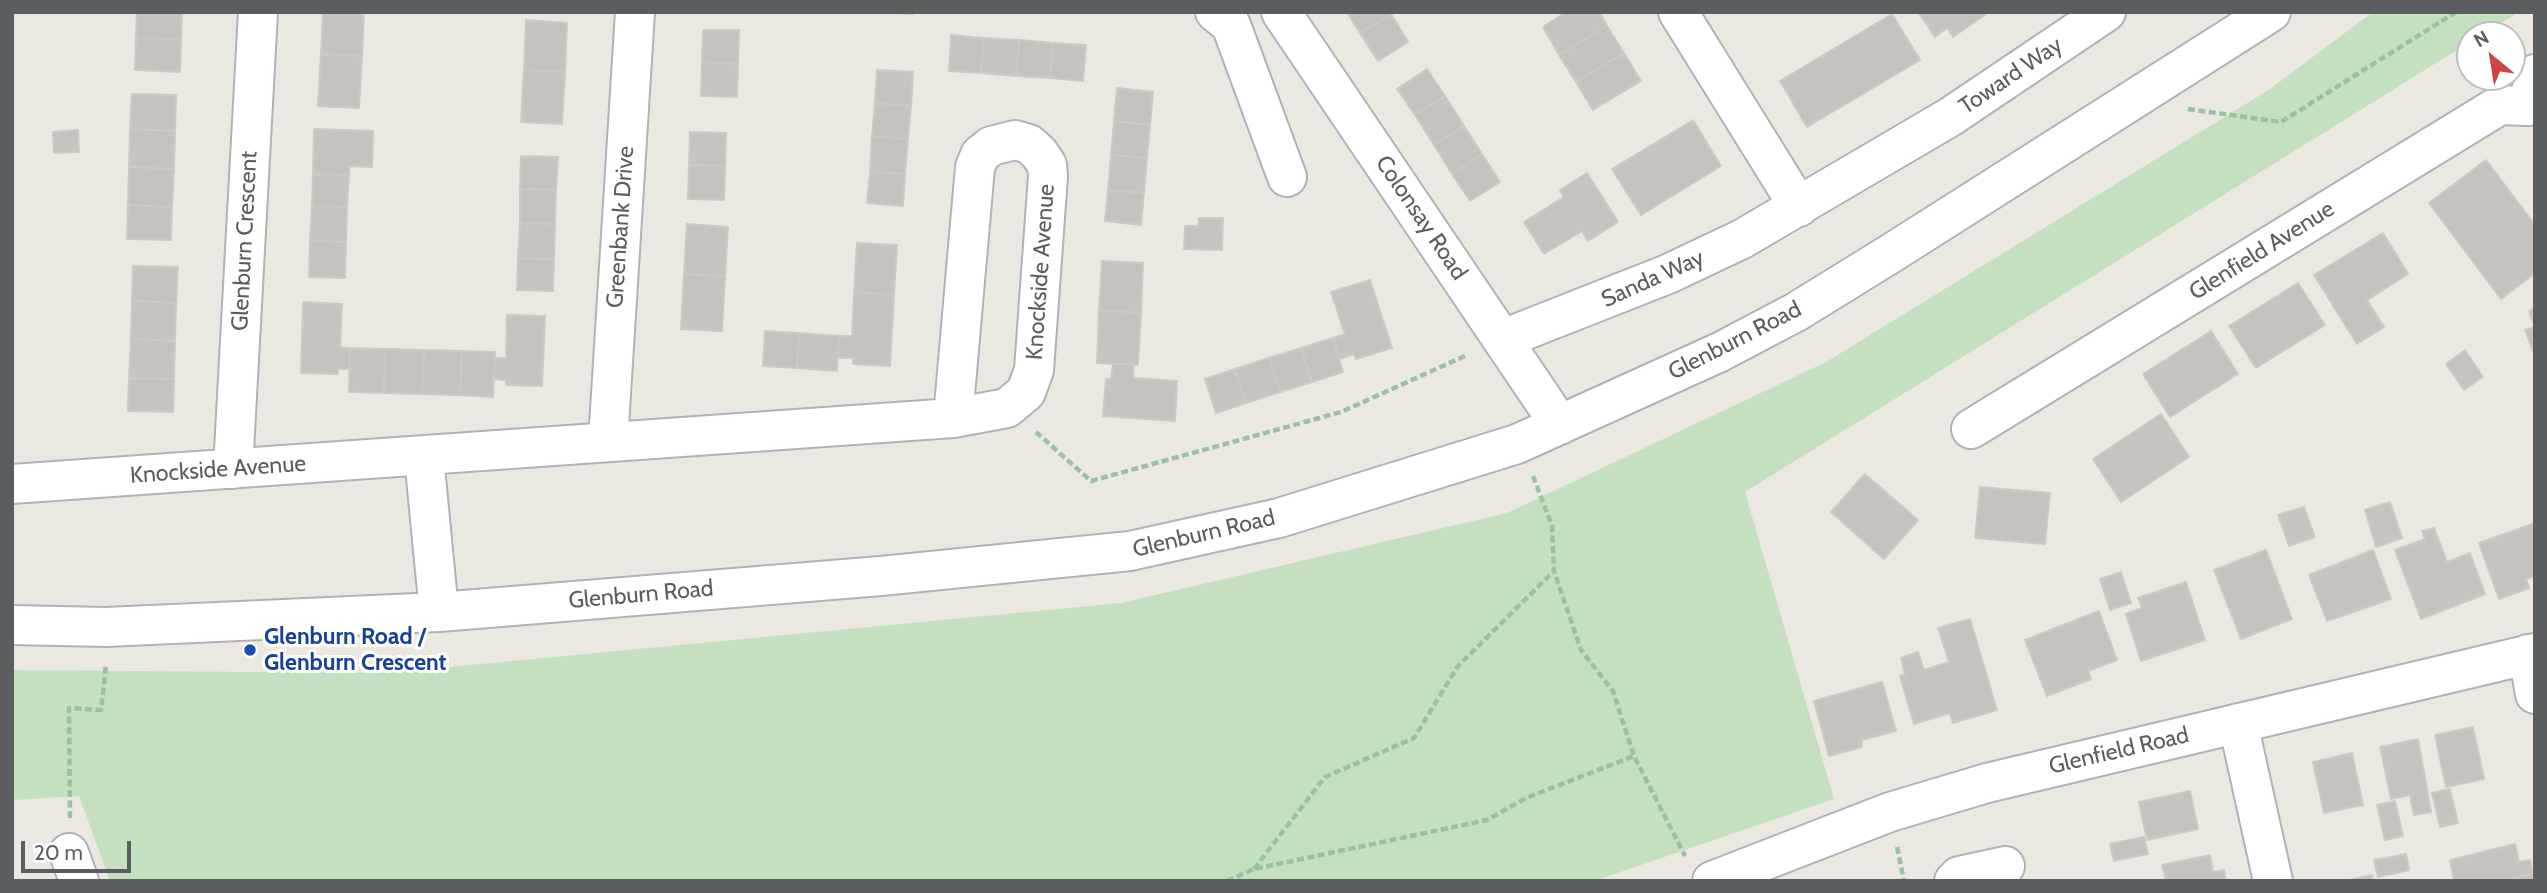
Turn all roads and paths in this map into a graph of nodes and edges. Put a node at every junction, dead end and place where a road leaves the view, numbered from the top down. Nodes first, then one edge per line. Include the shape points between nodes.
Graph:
1 (258, 12) edge
2 (635, 12) edge
3 (1281, 12) edge
4 (1678, 12) edge
5 (2106, 12) edge
6 (2271, 12) edge
7 (2456, 12) edge
8 (1232, 17) edge
9 (2533, 104) edge
10 (2186, 109) dead end
11 (1950, 117) joint
12 (1287, 177) dead end
13 (1799, 207) junction
14 (1503, 339) junction
15 (1007, 408) junction
16 (953, 418) junction
17 (1560, 425) junction
18 (1971, 429) dead end
19 (608, 442) junction
20 (424, 457) junction
21 (1523, 466) junction
22 (233, 469) junction
23 (1544, 470) dead end
24 (12, 484) edge
25 (1554, 570) junction
26 (439, 612) junction
27 (12, 625) edge
28 (2531, 653) edge
29 (107, 657) dead end
30 (2535, 694) edge
31 (2238, 723) junction
32 (1634, 757) junction
33 (71, 773) dead end
34 (2005, 866) dead end
35 (1254, 869) junction
36 (1699, 870) edge
37 (1227, 881) edge
38 (1954, 881) edge
39 (2273, 881) edge

1 - 22 street, Glenburn Crescent
2 - 19 street, Greenbank Drive
3 - 14 street, Colonsay Road
4 - 13 street
5 - 11 street, Toward Way
6 - 17 street, Glenburn Road via 1796,312
7 - 10 path via 2281,122
8 - 12 street
9 - 18 street, Glenfield Avenue via 2500,105
11 - 13 street, Sanda Way
13 - 14 street, Sanda Way via 1668,274
14 - 15 path via 1342,412 1091,481
14 - 17 street, Colonsay Road
15 - 16 street, Knockside Avenue
15 - 16 street, Knockside Avenue via 1026,393 1034,370 1048,176 1039,153 1015,140 991,146 975,167
16 - 19 street, Knockside Avenue
17 - 21 street, Glenburn Road
19 - 20 street, Knockside Avenue
20 - 22 street, Knockside Avenue
20 - 26 street
21 - 23 path
21 - 25 path via 1552,526
21 - 26 street, Glenburn Road via 1130,551
22 - 24 street, Knockside Avenue
25 - 32 path via 1581,650 1614,691
25 - 35 path via 1458,666 1414,738 1325,777
26 - 27 street, Glenburn Road via 144,626
28 - 30 street
28 - 31 street, Glenfield Road
29 - 33 path via 102,710 69,708
31 - 36 street, Glenfield Road via 1987,783
31 - 39 street
32 - 35 path via 1526,798 1487,820
32 - 36 path
34 - 38 street
35 - 37 path

